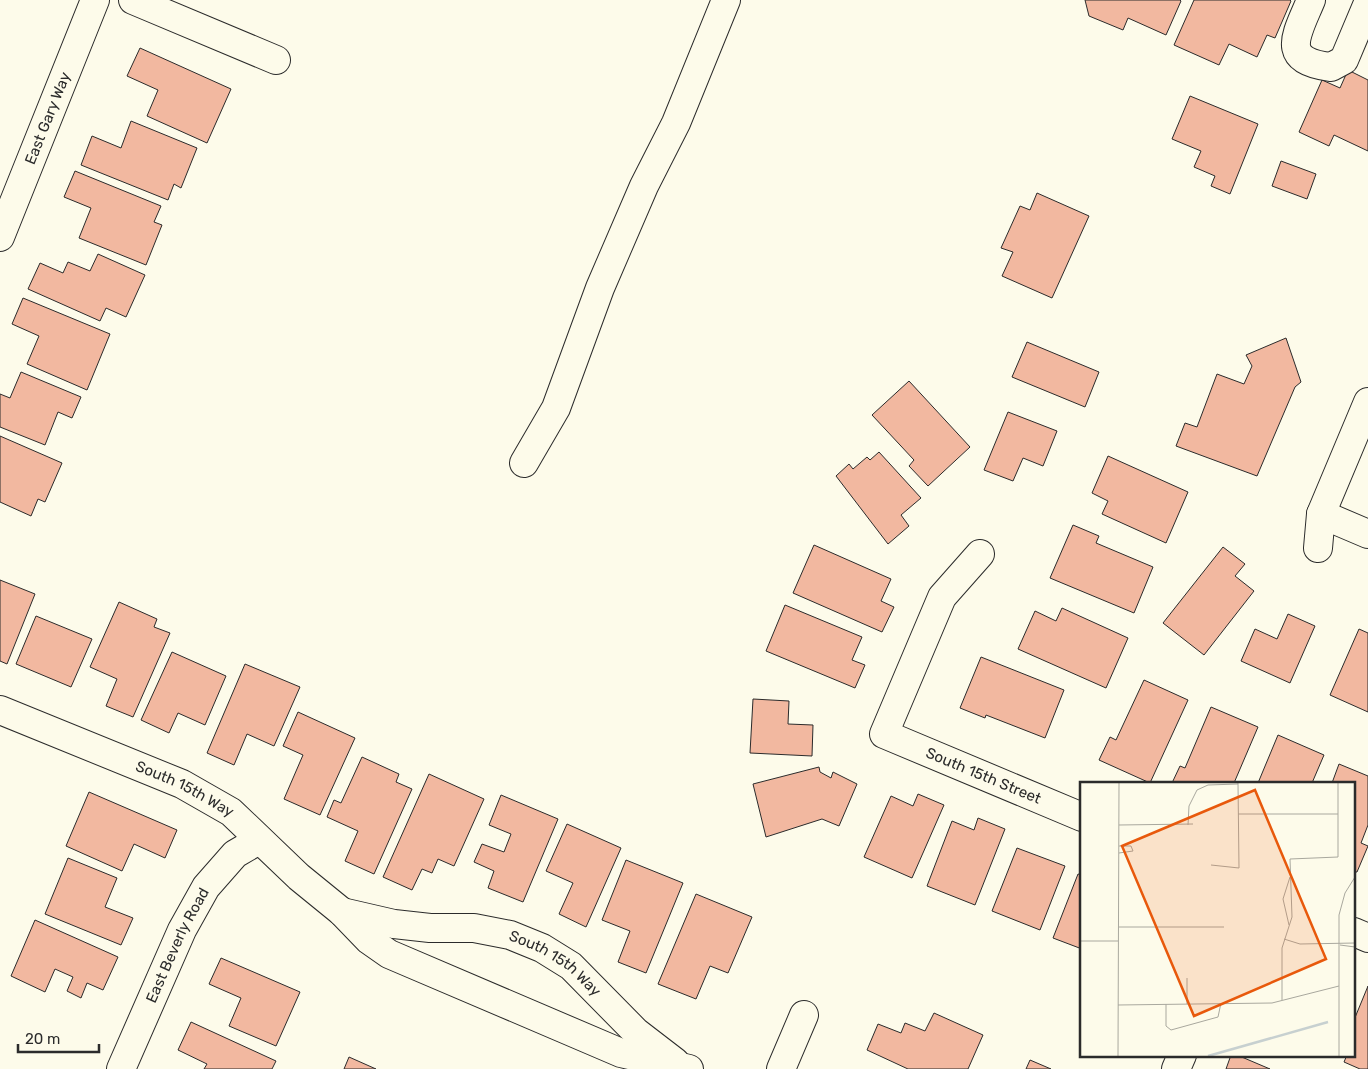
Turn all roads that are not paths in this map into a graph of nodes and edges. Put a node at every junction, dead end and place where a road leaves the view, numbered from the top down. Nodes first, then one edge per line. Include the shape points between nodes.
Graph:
1 (95, 0) edge
2 (133, 0) edge
3 (726, 0) edge
4 (1311, 0) edge
5 (1368, 3) edge
6 (276, 60) dead end
7 (3, 224) edge
8 (1368, 402) edge
9 (524, 463) dead end
10 (1320, 514) junction
11 (1368, 534) edge
12 (1318, 548) dead end
13 (980, 554) dead end
14 (0, 710) edge
15 (1080, 815) edge
16 (259, 840) junction
17 (342, 912) junction
18 (1356, 933) edge
19 (1368, 938) edge
20 (804, 1015) dead end
21 (1182, 1056) edge
22 (685, 1067) edge
23 (121, 1069) edge
24 (781, 1069) edge
25 (1176, 1069) edge

1 - 7 street, East Gary Way
2 - 6 street
3 - 9 street via 676,123 644,186 600,288 556,408
4 - 5 street via 1294,39 1298,53 1307,62 1331,67 1344,60
8 - 10 street
10 - 11 street
10 - 12 street
13 - 15 street, South 15th Street via 942,597 884,734
14 - 16 street, South 15th Way via 189,788 231,812
16 - 17 street, South 15th Way
16 - 23 street, East Beverly Road via 235,854 206,887 182,930
17 - 22 street, South 15th Way via 369,940 389,954 621,1054
17 - 22 street, South 15th Way via 394,924 474,928 510,935 542,948 571,966 636,1032
18 - 19 street
20 - 24 street
21 - 25 street

